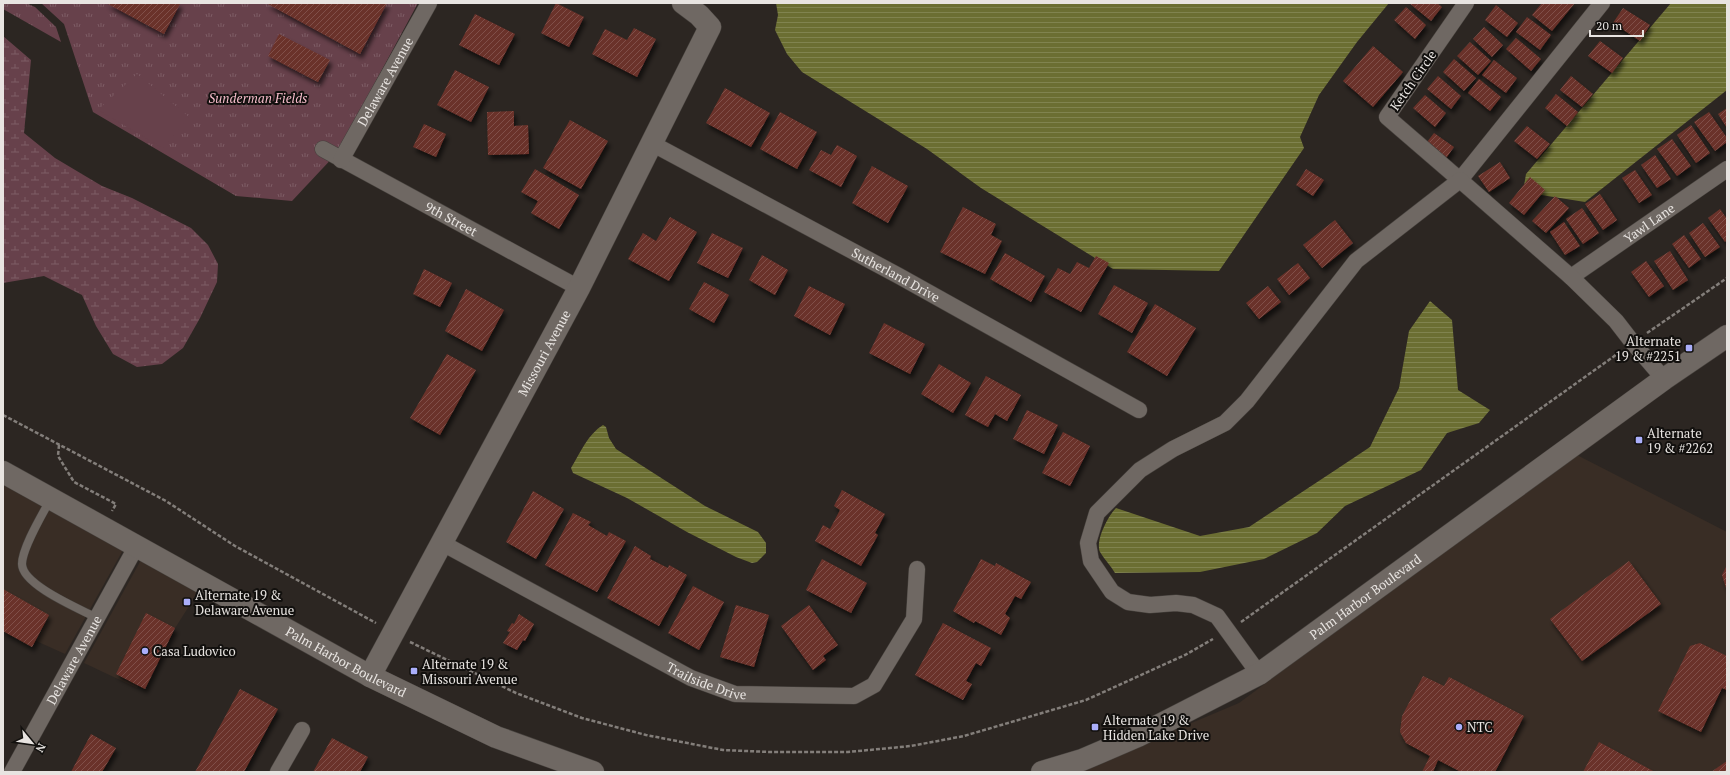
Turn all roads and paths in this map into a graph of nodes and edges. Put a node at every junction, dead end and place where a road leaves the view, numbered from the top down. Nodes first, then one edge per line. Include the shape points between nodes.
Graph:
1 (429, 3) edge
2 (683, 3) edge
3 (1466, 3) edge
4 (1602, 3) edge
5 (651, 143) junction
6 (323, 149) dead end
7 (341, 160) junction
8 (1727, 169) edge
9 (1460, 180) junction
10 (1571, 277) junction
11 (1727, 278) edge
12 (580, 288) junction
13 (1727, 336) edge
14 (1633, 343) junction
15 (1664, 379) junction
16 (1139, 410) dead end
17 (3, 415) edge
18 (59, 445) junction
19 (3, 472) edge
20 (51, 499) junction
21 (103, 528) junction
22 (442, 543) junction
23 (136, 547) junction
24 (917, 570) dead end
25 (97, 618) junction
26 (1228, 631) junction
27 (393, 634) junction
28 (1260, 674) junction
29 (370, 676) junction
30 (302, 730) dead end
31 (12, 772) edge
32 (278, 772) edge
33 (593, 772) edge
34 (1042, 772) edge

1 - 7 street, Delaware Avenue
2 - 5 main road, Missouri Avenue via 710,27
3 - 9 street, Ketch Circle via 1387,117
4 - 9 street
5 - 12 main road, Missouri Avenue
5 - 16 street, Sutherland Drive via 899,276
6 - 7 street, 9th Street
7 - 12 street, 9th Street
8 - 10 street, Yawl Lane
9 - 10 street, Ketch Circle
9 - 26 street via 1356,261 1247,401 1225,423 1173,448 1140,470 1097,513 1088,544 1090,561 1112,592 1128,602 1193,605 1216,616
10 - 14 street, Ketch Circle via 1616,321
11 - 14 path
12 - 22 main road, Missouri Avenue
13 - 15 main road, Palm Harbor Boulevard
14 - 15 street, Ketch Circle
14 - 26 path
15 - 28 main road, Palm Harbor Boulevard
17 - 18 path
18 - 21 path via 58,456 74,482 116,504
18 - 27 path via 166,501 235,546
19 - 20 main road, Palm Harbor Boulevard
20 - 21 main road, Palm Harbor Boulevard
20 - 25 lane via 26,550 22,564 25,574 59,599
21 - 23 main road, Palm Harbor Boulevard
22 - 24 street, Trailside Drive via 692,678 735,694 854,696 874,684 914,619
22 - 27 main road, Missouri Avenue
23 - 25 street, Delaware Avenue
23 - 29 main road, Palm Harbor Boulevard
25 - 31 street, Delaware Avenue
26 - 27 path via 1086,700 964,736 911,746 848,752 723,750 646,735 582,718 516,693
26 - 28 street
27 - 29 main road, Missouri Avenue
28 - 34 main road, Palm Harbor Boulevard via 1138,736 1082,760
29 - 33 main road, Palm Harbor Boulevard via 496,737
30 - 32 street

